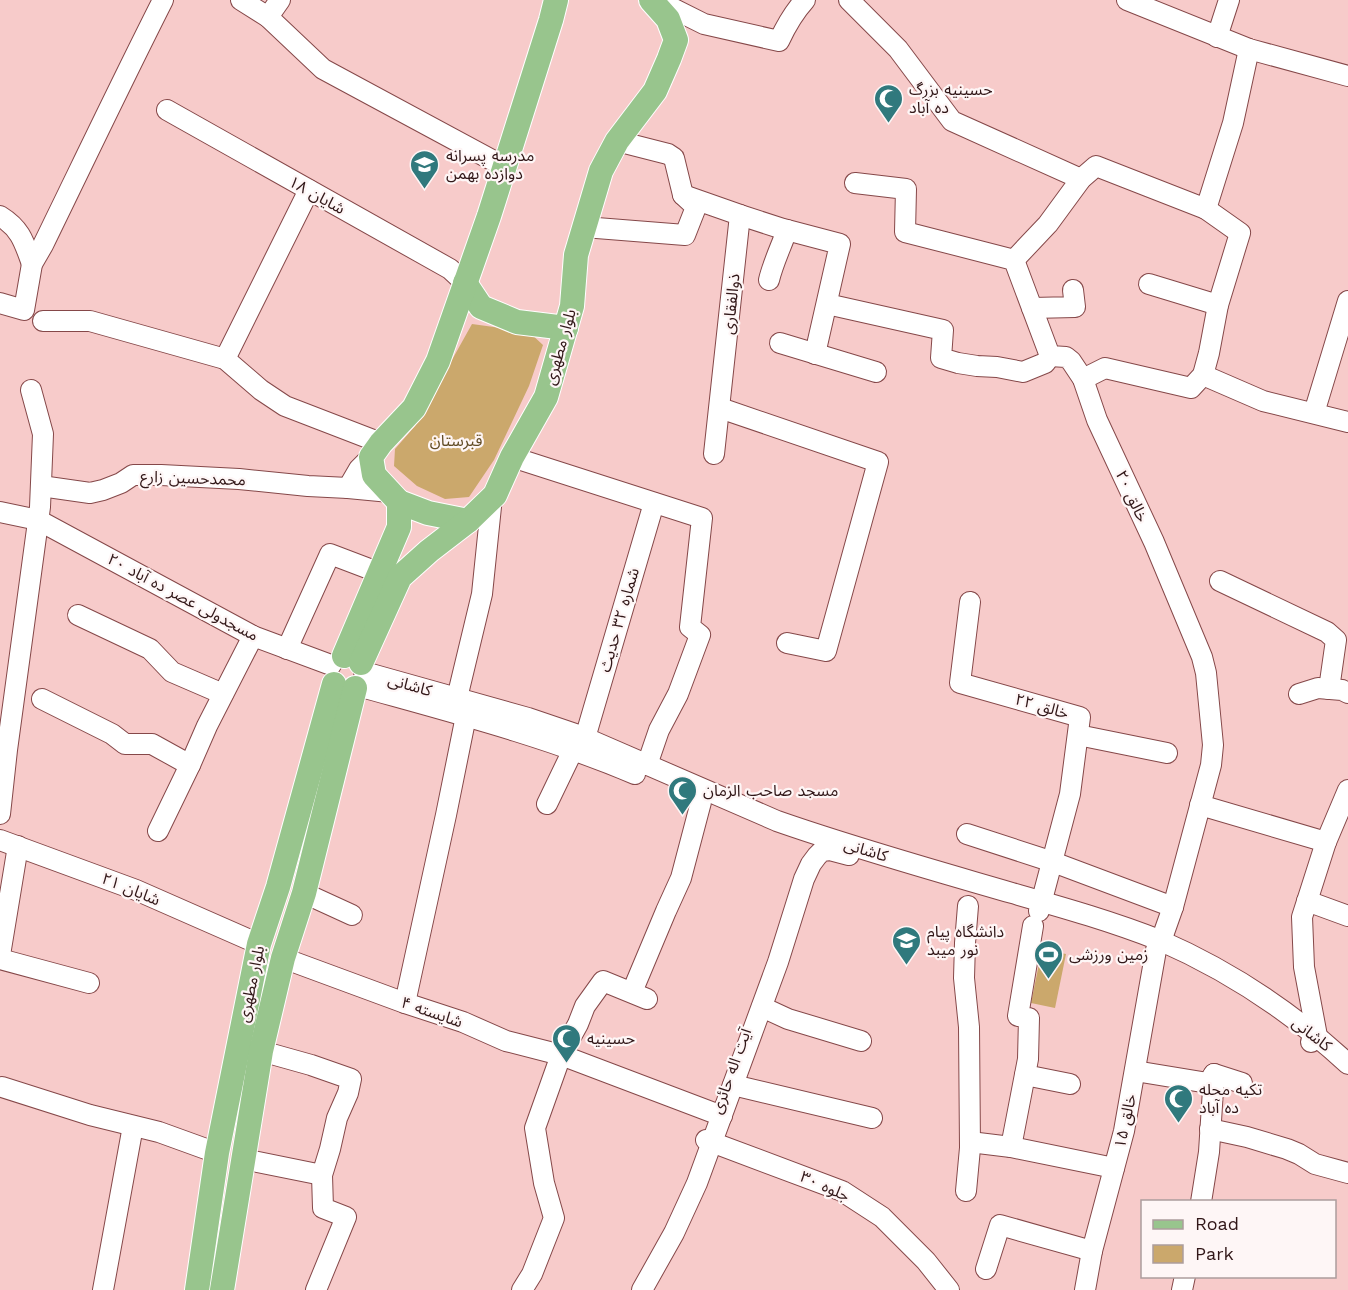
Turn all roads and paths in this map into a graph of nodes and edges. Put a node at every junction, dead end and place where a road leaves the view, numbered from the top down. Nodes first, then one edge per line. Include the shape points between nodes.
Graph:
1 (163, 0) edge
2 (241, 0) edge
3 (280, 0) edge
4 (576, 0) edge
5 (651, 0) edge
6 (656, 0) edge
7 (805, 0) edge
8 (849, 0) edge
9 (1127, 0) edge
10 (1229, 0) edge
11 (554, 10) edge
12 (268, 17) junction
13 (1217, 37) junction
14 (1249, 49) junction
15 (1348, 76) edge
16 (167, 110) dead end
17 (617, 141) junction
18 (505, 167) junction
19 (1081, 178) junction
20 (855, 183) dead end
21 (309, 190) junction
22 (683, 195) junction
23 (1206, 209) junction
24 (740, 215) junction
25 (0, 216) edge
26 (584, 227) junction
27 (787, 230) junction
28 (1014, 260) junction
29 (32, 264) junction
30 (769, 280) dead end
31 (465, 283) junction
32 (1149, 284) dead end
33 (1073, 290) dead end
34 (1348, 301) edge
35 (0, 303) edge
36 (827, 304) junction
37 (1218, 305) junction
38 (1032, 308) junction
39 (43, 321) dead end
40 (566, 328) junction
41 (780, 344) dead end
42 (815, 354) junction
43 (1050, 356) junction
44 (225, 359) junction
45 (876, 372) dead end
46 (1203, 375) junction
47 (1083, 379) junction
48 (31, 390) dead end
49 (720, 408) junction
50 (1314, 413) junction
51 (1348, 422) edge
52 (376, 450) junction
53 (714, 454) dead end
54 (512, 457) junction
55 (41, 486) junction
56 (348, 488) junction
57 (394, 497) junction
58 (492, 497) junction
59 (654, 503) junction
60 (0, 512) edge
61 (38, 520) junction
62 (468, 521) junction
63 (380, 573) junction
64 (1220, 581) dead end
65 (970, 602) dead end
66 (78, 615) dead end
67 (253, 636) junction
68 (787, 643) dead end
69 (287, 649) junction
70 (350, 673) junction
71 (1339, 691) edge
72 (223, 694) junction
73 (1299, 694) dead end
74 (457, 698) junction
75 (42, 699) dead end
76 (466, 716) junction
77 (1078, 735) junction
78 (579, 744) junction
79 (1167, 753) dead end
80 (190, 765) junction
81 (647, 765) junction
82 (1348, 790) edge
83 (701, 802) junction
84 (547, 804) dead end
85 (1200, 805) junction
86 (0, 814) edge
87 (1343, 818) edge
88 (777, 821) junction
89 (158, 831) dead end
90 (967, 834) dead end
91 (1326, 842) junction
92 (9, 843) edge
93 (806, 843) junction
94 (853, 846) junction
95 (830, 850) junction
96 (1053, 862) junction
97 (804, 879) joint
98 (304, 893) junction
99 (1307, 901) junction
100 (968, 906) dead end
101 (1173, 907) junction
102 (1038, 913) junction
103 (352, 915) dead end
104 (1348, 916) edge
105 (259, 944) junction
106 (1158, 946) junction
107 (0, 954) edge
108 (283, 958) junction
109 (0, 959) edge
110 (89, 983) dead end
111 (405, 1003) junction
112 (762, 1007) junction
113 (861, 1041) dead end
114 (1312, 1041) junction
115 (261, 1051) junction
116 (561, 1055) junction
117 (1135, 1071) junction
118 (1347, 1071) edge
119 (1214, 1074) junction
120 (1025, 1075) junction
121 (1242, 1083) dead end
122 (1070, 1084) dead end
123 (733, 1085) junction
124 (2, 1087) dead end
125 (718, 1115) junction
126 (872, 1118) dead end
127 (133, 1126) junction
128 (1210, 1129) junction
129 (709, 1141) junction
130 (970, 1145) junction
131 (1011, 1147) junction
132 (217, 1153) junction
133 (243, 1159) junction
134 (1114, 1168) junction
135 (1348, 1173) edge
136 (322, 1175) junction
137 (966, 1191) dead end
138 (1201, 1200) edge
139 (1092, 1251) junction
140 (202, 1260) junction
141 (226, 1264) junction
142 (987, 1269) dead end
143 (104, 1290) edge
144 (197, 1290) edge
145 (222, 1290) edge
146 (316, 1290) edge
147 (522, 1290) edge
148 (633, 1290) edge
149 (642, 1290) edge
150 (949, 1290) edge
151 (1085, 1290) edge

1 - 29 street
2 - 12 street
3 - 12 street
4 - 11 main road
5 - 17 main road, بلوار مطهری via 668,19 676,40 655,91
6 - 7 street via 704,24 779,41
8 - 19 street via 898,49 952,121
9 - 13 street
10 - 13 street
11 - 18 main road
12 - 18 street via 323,69
13 - 14 street
14 - 15 street
14 - 23 street via 1233,123
16 - 21 street, شایان ۱۸
17 - 22 street via 674,158
17 - 26 main road, بلوار مطهری via 601,171
18 - 31 main road
19 - 23 street via 1096,166
19 - 28 street via 1048,224
20 - 28 street via 906,189 905,232
21 - 31 street, شایان ۱۸ via 450,269
21 - 44 street
22 - 24 street
22 - 26 street via 696,207 685,236
23 - 37 street via 1240,233
24 - 27 street
24 - 49 street, ذوالفقاری
25 - 29 street via 23,239
26 - 40 main road, بلوار مطهری
27 - 30 street
27 - 36 street via 840,244
28 - 38 street
29 - 35 street via 24,310
31 - 40 main road via 481,307 517,322
31 - 52 main road via 438,362 419,399
32 - 37 street
33 - 38 street via 1075,307
34 - 50 street
36 - 42 street
36 - 43 street via 943,330 941,358 957,363 1023,372 1045,363
37 - 46 street
38 - 43 street
39 - 44 street via 90,321
40 - 54 main road, بلوار مطهری via 546,398
41 - 42 street
42 - 45 street
43 - 47 street, خالق ۲۰ via 1066,357
44 - 52 street via 285,406
46 - 47 street via 1191,388 1105,368
46 - 50 street via 1263,401
47 - 85 street, خالق ۲۰ via 1097,420 1202,657 1213,745
48 - 55 street via 43,434
49 - 53 street, ذوالفقاری
49 - 68 street via 878,462 826,651
50 - 51 street
52 - 56 street via 358,469
52 - 57 main road via 374,475
54 - 58 main road, بلوار مطهری
54 - 59 street
55 - 56 street, محمدحسین زارع via 90,492 121,483 133,475 161,475
55 - 61 street
56 - 57 street, محمدحسین زارع
57 - 62 main road via 428,513
57 - 63 main road, بلوار مطهری via 399,527
58 - 62 main road, بلوار مطهری
58 - 74 street via 482,594
59 - 78 street, شماره ۳۲ حدیث
59 - 81 street via 702,518 690,627 700,635
60 - 61 street, مسجدولی عصر ده آباد ۲۰
61 - 67 street, مسجدولی عصر ده آباد ۲۰
61 - 86 street
62 - 70 main road, بلوار مطهری via 400,577
63 - 69 street via 330,554
63 - 70 main road, بلوار مطهری
64 - 71 street via 1327,632 1336,640
65 - 77 street, خالق ۲۲ via 960,683 1080,717
66 - 72 street via 150,649 172,672
67 - 69 street, مسجدولی عصر ده آباد ۲۰
67 - 72 street
69 - 70 street, مسجدولی عصر ده آباد ۲۰
70 - 74 street, کاشانی
70 - 76 street, کاشانی
70 - 98 main road, بلوار مطهری
70 - 105 main road, بلوار مطهری
71 - 73 street via 1318,688
72 - 80 street
74 - 76 street
74 - 78 street, کاشانی via 528,718
75 - 80 street via 125,744 152,744
76 - 78 street, کاشانی
76 - 111 street
77 - 79 street
77 - 96 street, خالق ۲۲ via 1070,794
78 - 81 street, کاشانی
78 - 83 street, کاشانی via 619,767
78 - 84 street, شماره ۳۲ حدیث
80 - 89 street
81 - 88 street, کاشانی
82 - 87 street
83 - 93 street, کاشانی
83 - 116 street via 681,878 639,995 603,981 585,1006
85 - 91 street
85 - 101 street, خالق ۲۰
87 - 91 street
88 - 93 street
88 - 94 street, کاشانی
90 - 96 street
91 - 99 street
92 - 105 street, شایان ۲۱ via 136,890
92 - 107 street
93 - 95 street, کاشانی
93 - 125 street, آیت اله حائری
94 - 95 street
94 - 102 street, کاشانی
95 - 97 street, کاشانی via 817,856
95 - 102 street, کاشانی
96 - 101 street
96 - 102 street, خالق ۲۲
97 - 112 street, آیت اله حائری
98 - 103 street
98 - 108 main road, بلوار مطهری
99 - 104 street
99 - 114 street via 1302,916
100 - 130 street via 964,978 969,1027
101 - 106 street, خالق ۲۰
102 - 106 street, کاشانی via 1135,931
102 - 120 street, خالق ۲۲ via 1018,1016 1029,1018
105 - 132 main road, بلوار مطهری
106 - 114 street, کاشانی via 1236,980
106 - 117 street, خالق ۱۵
108 - 111 street, شایسته ۴
108 - 115 main road, بلوار مطهری
109 - 110 street
111 - 116 street, شایسته ۴ via 507,1041
112 - 113 street
112 - 123 street, آیت اله حائری
114 - 118 street, کاشانی
115 - 133 main road, بلوار مطهری
115 - 136 street via 351,1079
116 - 125 street, شایسته ۴
116 - 147 street via 535,1128 554,1218
117 - 119 street via 1208,1083
117 - 134 street, خالق ۱۵
119 - 121 street
119 - 128 street
120 - 122 street
120 - 131 street
123 - 125 street, آیت اله حائری
123 - 126 street
124 - 127 street
125 - 129 street, آیت اله حائری
127 - 132 street
127 - 143 street
128 - 135 street via 1287,1149 1315,1164
128 - 138 street
129 - 148 street, آیت اله حائری via 666,1233
129 - 149 street, آیت اله حائری via 697,1183
129 - 150 street, جلوه ۳۰ via 842,1191 882,1217
130 - 131 street
130 - 137 street
131 - 134 street
132 - 140 main road, بلوار مطهری
133 - 136 street
133 - 141 main road, بلوار مطهری
134 - 139 street, خالق ۱۵
136 - 146 street via 323,1208 346,1217
139 - 142 street via 1000,1225
139 - 151 street, خالق ۱۵
140 - 141 main road
140 - 144 main road, بلوار مطهری
141 - 145 main road, بلوار مطهری

